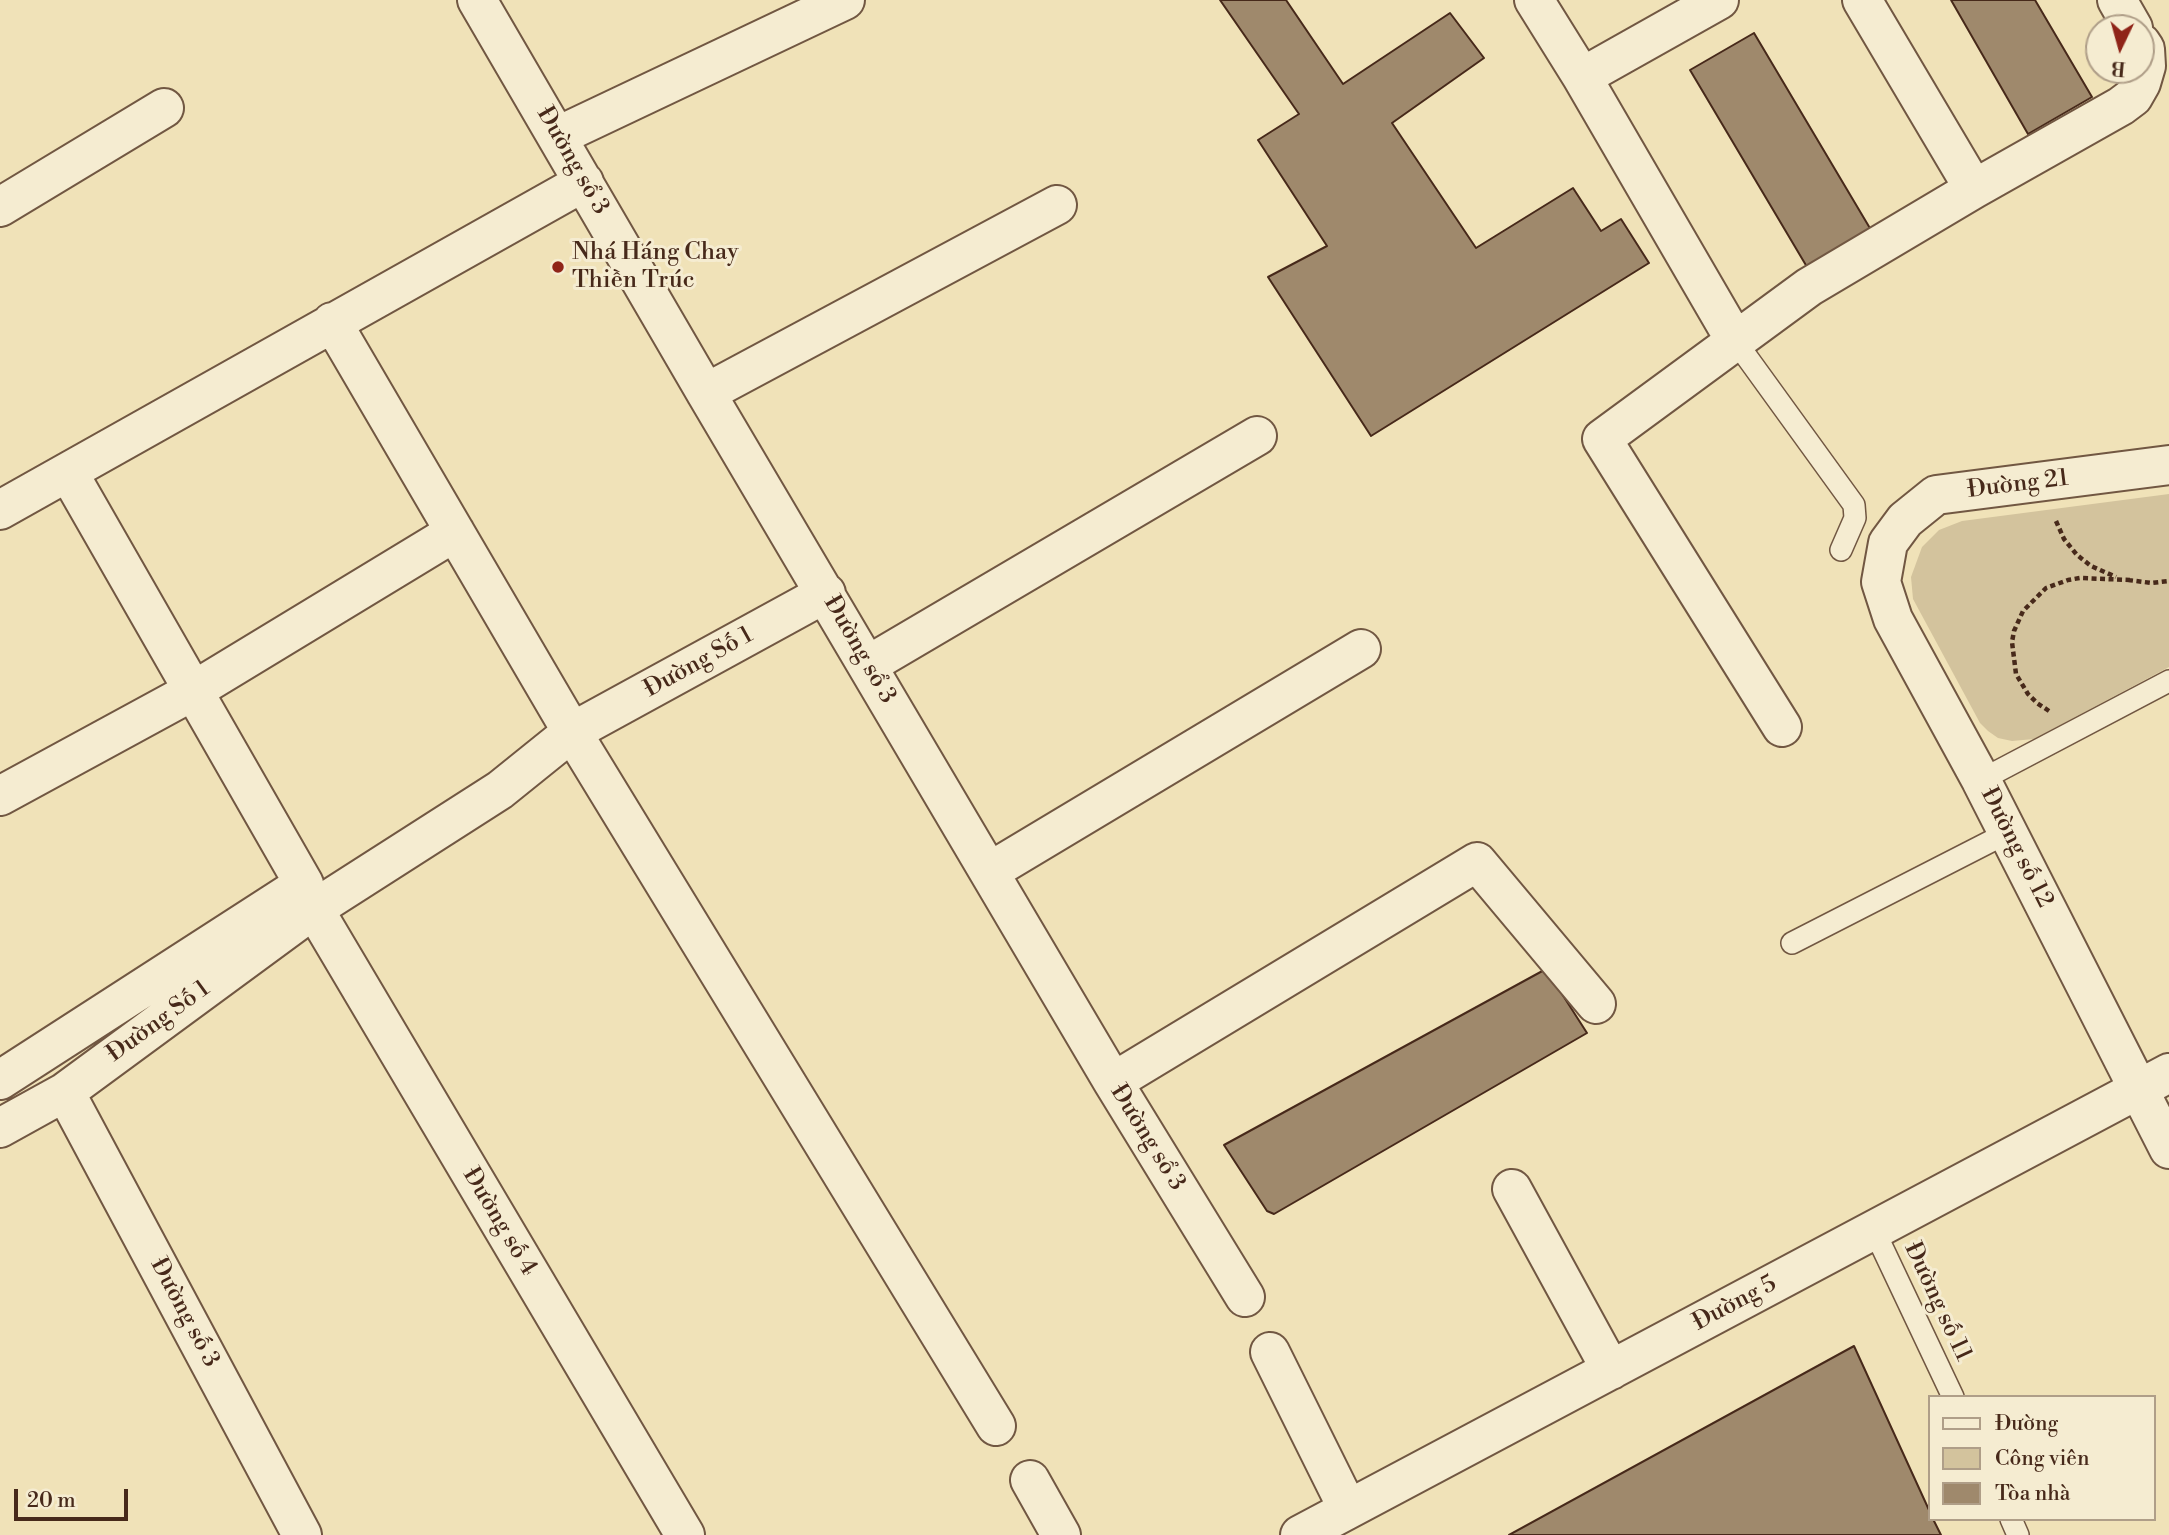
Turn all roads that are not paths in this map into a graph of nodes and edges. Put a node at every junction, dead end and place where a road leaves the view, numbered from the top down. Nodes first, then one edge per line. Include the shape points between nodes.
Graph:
1 (477, 0) edge
2 (845, 0) edge
3 (1534, 0) edge
4 (1719, 0) edge
5 (1862, 0) edge
6 (1582, 77) junction
7 (2140, 84) edge
8 (164, 108) dead end
9 (558, 136) junction
10 (584, 182) junction
11 (1974, 189) junction
12 (1057, 205) dead end
13 (0, 207) edge
14 (332, 322) junction
15 (1736, 342) junction
16 (706, 393) junction
17 (1256, 436) dead end
18 (2169, 465) edge
19 (68, 472) junction
20 (0, 510) edge
21 (454, 532) junction
22 (1888, 543) joint
23 (1841, 550) dead end
24 (826, 593) junction
25 (1361, 649) dead end
26 (868, 665) junction
27 (2169, 681) edge
28 (193, 691) junction
29 (1782, 727) dead end
30 (572, 732) junction
31 (1981, 780) junction
32 (0, 796) edge
33 (2007, 833) junction
34 (989, 872) junction
35 (314, 909) junction
36 (1792, 943) dead end
37 (1596, 1004) dead end
38 (0, 1080) edge
39 (2154, 1081) edge
40 (1113, 1082) junction
41 (65, 1091) junction
42 (0, 1128) edge
43 (2169, 1149) edge
44 (1512, 1189) dead end
45 (1874, 1230) junction
46 (1245, 1297) dead end
47 (1270, 1352) dead end
48 (1611, 1370) junction
49 (1952, 1395) edge
50 (996, 1426) dead end
51 (1030, 1480) dead end
52 (1348, 1510) junction
53 (302, 1535) edge
54 (685, 1535) edge
55 (1061, 1535) edge
56 (1300, 1535) edge

1 - 9 street, Đường sổ 3
2 - 9 street
3 - 6 street
4 - 6 street
5 - 11 street
6 - 15 street
7 - 11 street via 2121,106
8 - 13 street
9 - 10 street, Đường sổ 3
10 - 14 street
10 - 16 street, Đường sổ 3
11 - 15 street via 1809,287
12 - 16 street
14 - 19 street
14 - 21 street
15 - 23 lane via 1854,505 1855,518
15 - 29 street via 1602,439
16 - 24 street, Đường sổ 3
17 - 26 street
18 - 22 street, Đường 21 via 1936,495 1905,520
19 - 20 street
19 - 28 street
21 - 28 street
21 - 30 street
22 - 31 street, Đường số 12 via 1881,582 1893,619
24 - 26 street, Đường sổ 3
24 - 30 street, Đường Số 1
25 - 34 street
26 - 34 street, Đường sổ 3
27 - 31 lane
28 - 32 street
28 - 38 street via 303,884
30 - 35 street, Đường Số 1 via 500,790
30 - 50 street
31 - 33 street, Đường số 12
33 - 36 lane
33 - 39 street, Đường số 12
34 - 40 street, Đường sổ 3
35 - 41 street, Đường Số 1
35 - 54 street, Đường số 4
37 - 40 street via 1477,862
39 - 43 street, Đường số 12
39 - 45 street, Đường 5
40 - 46 street, Đường sổ 3
41 - 42 street, Đường Số 1
41 - 53 street, Đường số 3
44 - 48 street
45 - 48 street, Đường 5
45 - 49 lane, Đường số 11
47 - 52 street
48 - 52 street, Đường 5
51 - 55 street
52 - 56 street, Đường 5

